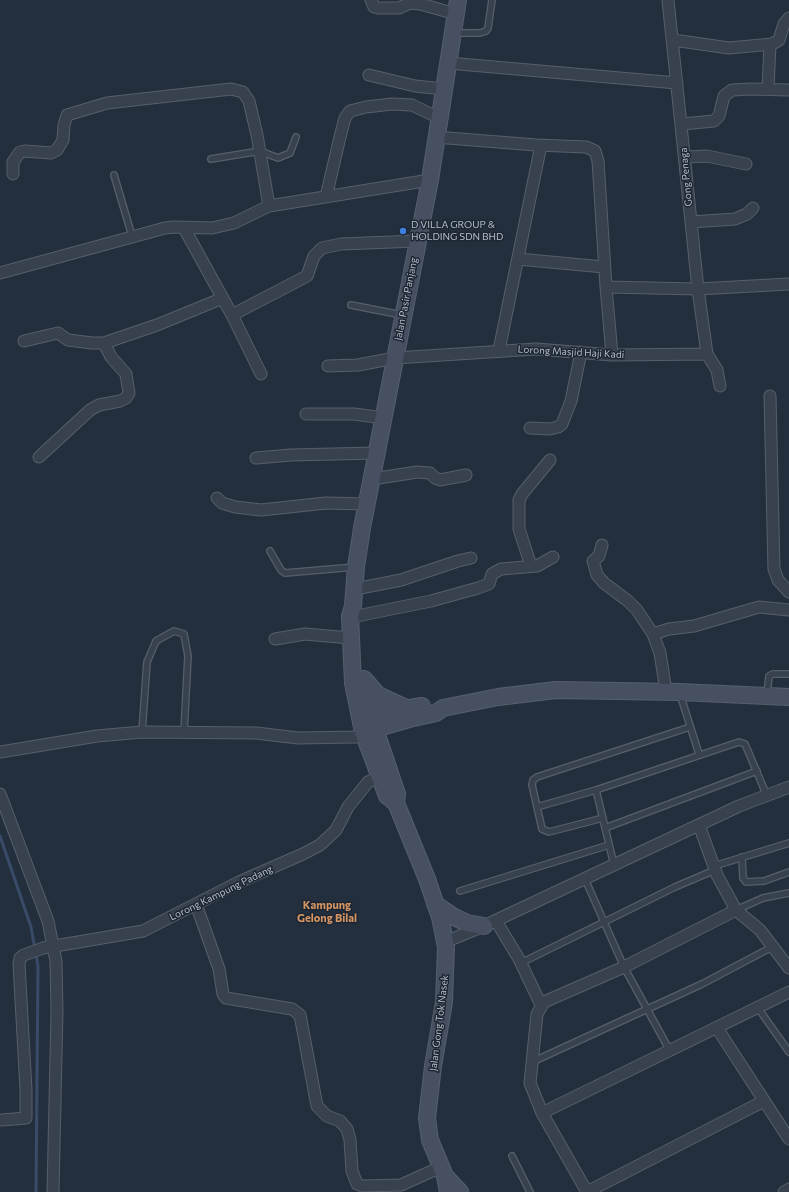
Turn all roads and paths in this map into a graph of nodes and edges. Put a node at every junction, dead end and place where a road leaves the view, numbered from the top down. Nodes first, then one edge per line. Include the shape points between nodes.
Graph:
1 (371, 0) edge
2 (492, 0) edge
3 (668, 0) edge
4 (457, 7) edge
5 (789, 18) edge
6 (454, 33) junction
7 (673, 40) junction
8 (770, 44) junction
9 (448, 63) junction
10 (369, 75) dead end
11 (677, 83) junction
12 (444, 89) junction
13 (768, 89) junction
14 (789, 90) edge
15 (439, 118) junction
16 (682, 124) junction
17 (296, 137) dead end
18 (435, 137) junction
19 (541, 145) junction
20 (260, 151) junction
21 (684, 157) junction
22 (211, 159) dead end
23 (746, 164) dead end
24 (13, 174) dead end
25 (114, 175) dead end
26 (430, 180) junction
27 (326, 197) junction
28 (269, 206) junction
29 (754, 208) dead end
30 (691, 222) junction
31 (184, 228) junction
32 (132, 236) junction
33 (416, 241) junction
34 (518, 258) junction
35 (604, 267) junction
36 (0, 273) edge
37 (789, 284) edge
38 (606, 287) junction
39 (698, 289) junction
40 (223, 298) junction
41 (351, 305) dead end
42 (232, 315) junction
43 (403, 315) junction
44 (24, 341) dead end
45 (104, 343) junction
46 (499, 350) junction
47 (581, 352) junction
48 (707, 354) junction
49 (612, 355) junction
50 (395, 358) junction
51 (328, 366) dead end
52 (260, 374) dead end
53 (720, 386) dead end
54 (770, 396) dead end
55 (306, 414) dead end
56 (384, 418) junction
57 (530, 428) dead end
58 (377, 453) junction
59 (39, 457) dead end
60 (256, 458) dead end
61 (550, 460) dead end
62 (466, 475) dead end
63 (372, 479) junction
64 (217, 498) dead end
65 (366, 504) junction
66 (602, 545) dead end
67 (270, 551) dead end
68 (553, 557) dead end
69 (471, 558) dead end
70 (531, 566) junction
71 (355, 576) junction
72 (789, 592) edge
73 (789, 610) edge
74 (355, 611) junction
75 (653, 634) junction
76 (350, 638) junction
77 (275, 639) dead end
78 (789, 674) edge
79 (364, 678) junction
80 (673, 692) junction
81 (767, 696) junction
82 (789, 697) edge
83 (409, 713) junction
84 (367, 723) junction
85 (690, 727) junction
86 (142, 732) junction
87 (184, 732) junction
88 (0, 752) edge
89 (699, 754) junction
90 (384, 757) junction
91 (757, 772) junction
92 (378, 777) junction
93 (789, 787) edge
94 (596, 790) junction
95 (0, 794) edge
96 (767, 796) junction
97 (396, 803) junction
98 (537, 807) junction
99 (603, 818) junction
100 (699, 826) junction
101 (605, 828) junction
102 (789, 843) edge
103 (609, 845) junction
104 (742, 856) junction
105 (614, 865) junction
106 (714, 868) junction
107 (789, 872) edge
108 (585, 879) junction
109 (460, 891) dead end
110 (789, 893) edge
111 (196, 904) junction
112 (436, 904) junction
113 (736, 910) junction
114 (604, 921) junction
115 (490, 923) junction
116 (445, 942) junction
117 (49, 947) junction
118 (772, 947) junction
119 (520, 959) junction
120 (624, 967) junction
121 (789, 968) edge
122 (789, 992) edge
123 (541, 1006) junction
124 (758, 1008) junction
125 (648, 1010) junction
126 (717, 1028) junction
127 (670, 1051) junction
128 (789, 1052) edge
129 (532, 1062) junction
130 (764, 1102) junction
131 (542, 1113) junction
132 (2, 1120) dead end
133 (789, 1139) edge
134 (512, 1156) dead end
135 (443, 1172) junction
136 (789, 1189) edge
137 (52, 1192) edge
138 (448, 1192) edge
139 (460, 1192) edge
140 (530, 1192) edge
141 (784, 1192) edge

1 - 4 street via 378,8 399,8 410,3
2 - 6 lane via 486,31
3 - 7 street, Gong Penaga
4 - 6 main road, Jalan Pasir Panjang
5 - 8 street via 784,24 779,40
6 - 9 main road, Jalan Pasir Panjang
7 - 8 street via 729,48
7 - 11 street, Gong Penaga
8 - 13 street
9 - 11 street
9 - 12 main road, Jalan Pasir Panjang
10 - 12 street via 415,86
11 - 16 street, Gong Penaga
12 - 15 main road, Jalan Pasir Panjang
13 - 14 street
13 - 16 street via 732,90 724,96 719,116 714,121
15 - 18 main road, Jalan Pasir Panjang
15 - 27 street via 412,105 386,105 350,111 345,118
16 - 21 street, Gong Penaga
17 - 20 lane via 287,156 278,158
18 - 19 street
18 - 26 main road, Jalan Pasir Panjang
19 - 34 street
19 - 35 street via 586,147 595,150 598,161
20 - 22 lane
20 - 24 street via 249,102 243,92 222,89 107,102 67,115 63,140 57,150 51,153 26,150 20,152 13,162
20 - 28 street
21 - 23 street via 707,156
21 - 30 street, Gong Penaga
25 - 32 lane
26 - 27 street
26 - 33 main road, Jalan Pasir Panjang
27 - 28 street
28 - 31 street via 234,223 212,228
29 - 30 street via 735,219
30 - 39 street, Gong Penaga
31 - 32 street via 165,228
31 - 40 street
32 - 36 street
33 - 42 street via 341,244 322,248 314,256 307,276
33 - 43 main road, Jalan Pasir Panjang
34 - 35 street
34 - 46 street
35 - 38 street
37 - 39 street
38 - 39 street
38 - 49 street
39 - 48 street, Gong Penaga
40 - 42 street
40 - 45 street
41 - 43 lane
42 - 52 street
43 - 50 main road, Jalan Pasir Panjang
44 - 45 street via 58,333 68,340
45 - 59 street via 111,357 126,374 129,393 120,401 98,405 90,410
46 - 47 street, Lorong Masjid Haji Kadi
46 - 50 street, Lorong Masjid Haji Kadi
47 - 49 street, Lorong Masjid Haji Kadi
47 - 57 street via 571,401 562,424 550,429
48 - 49 street, Lorong Masjid Haji Kadi
48 - 53 street via 717,370
50 - 51 street, Lorong Masjid Haji Kadi via 358,365
50 - 56 main road, Jalan Pasir Panjang
54 - 72 street via 774,569 778,580
55 - 56 street via 354,414
56 - 58 main road, Jalan Pasir Panjang
58 - 60 street
58 - 63 main road, Jalan Pasir Panjang
61 - 70 street via 520,500 519,529
62 - 63 street via 440,480 425,472
63 - 65 main road, Jalan Pasir Panjang
64 - 65 street via 222,503 235,507 261,510 315,504
65 - 71 main road, Jalan Pasir Panjang
66 - 75 street via 599,556 593,561 597,575 632,606
67 - 71 lane via 280,570 285,573
68 - 70 street via 542,564
69 - 71 street via 401,580
70 - 74 street via 501,569 492,574 489,584 431,601
71 - 74 main road, Jalan Gong Tok Nasek
73 - 75 street via 759,607 694,626
74 - 76 main road, Jalan Gong Tok Nasek via 350,616
74 - 79 main road, Jalan Gong Tok Nasek
75 - 80 street
76 - 77 street via 305,634
76 - 84 main road, Jalan Gong Tok Nasek via 353,683
78 - 81 lane via 769,676
79 - 83 main road via 378,695
79 - 84 main road, Jalan Gong Tok Nasek
80 - 81 main road
80 - 83 main road via 556,690 498,697 443,708 436,713
80 - 85 lane
81 - 82 main road
83 - 84 main road
83 - 90 main road via 390,738
84 - 87 street via 356,737 298,738 256,733
84 - 90 main road, Jalan Gong Tok Nasek
84 - 92 main road, Jalan Gong Tok Nasek
85 - 89 lane
85 - 98 lane via 537,777 532,785
86 - 87 street
86 - 87 lane via 147,662 156,641 174,630 184,634 188,656
86 - 88 street via 97,736
89 - 91 lane via 742,742
89 - 94 lane
90 - 97 main road, Jalan Gong Tok Nasek via 397,794
91 - 96 lane
91 - 101 lane
92 - 97 main road, Jalan Gong Tok Nasek via 387,796
92 - 111 street, Lorong Kampung Padang via 368,782 348,807 336,830 320,845
93 - 96 street
94 - 98 lane
94 - 99 lane
95 - 117 street via 48,921
96 - 100 street via 739,806
97 - 112 main road, Jalan Gong Tok Nasek
98 - 99 lane via 542,829 549,832
99 - 101 lane
100 - 105 street
100 - 106 street
101 - 103 lane
102 - 104 lane
103 - 105 lane
103 - 109 lane
104 - 106 lane
104 - 107 lane via 742,878 746,882 764,880
105 - 108 street
106 - 113 street
106 - 114 lane
108 - 114 lane
108 - 115 street
110 - 113 lane via 763,898
111 - 117 street, Lorong Kampung Padang via 143,931
111 - 135 street via 219,969 226,998 292,1009 300,1015 317,1106 326,1116 340,1121 347,1129 352,1171 357,1184 401,1186
112 - 115 main road via 454,917 467,922
112 - 116 main road, Jalan Gong Tok Nasek
113 - 118 street via 760,930
113 - 120 street
114 - 119 lane via 527,960
114 - 120 lane
115 - 116 street
115 - 119 street
116 - 135 main road, Jalan Gong Tok Nasek via 444,1002 427,1118 430,1140
117 - 132 street, Lorong Kampung Padang via 27,953 20,958 26,1118
117 - 137 street via 56,961 57,1011
118 - 121 street
118 - 125 lane
119 - 123 street
120 - 123 street via 544,1002
120 - 125 lane
122 - 124 street
123 - 129 street via 537,1014
124 - 126 street
124 - 128 lane
125 - 127 lane
125 - 129 lane
126 - 127 street
126 - 130 street
127 - 131 street
129 - 131 street via 530,1083
130 - 131 street via 587,1192
130 - 133 street
134 - 140 lane
135 - 138 main road, Jalan Gong Tok Nasek
135 - 139 main road, Jalan Gong Tok Nasek
136 - 141 street

